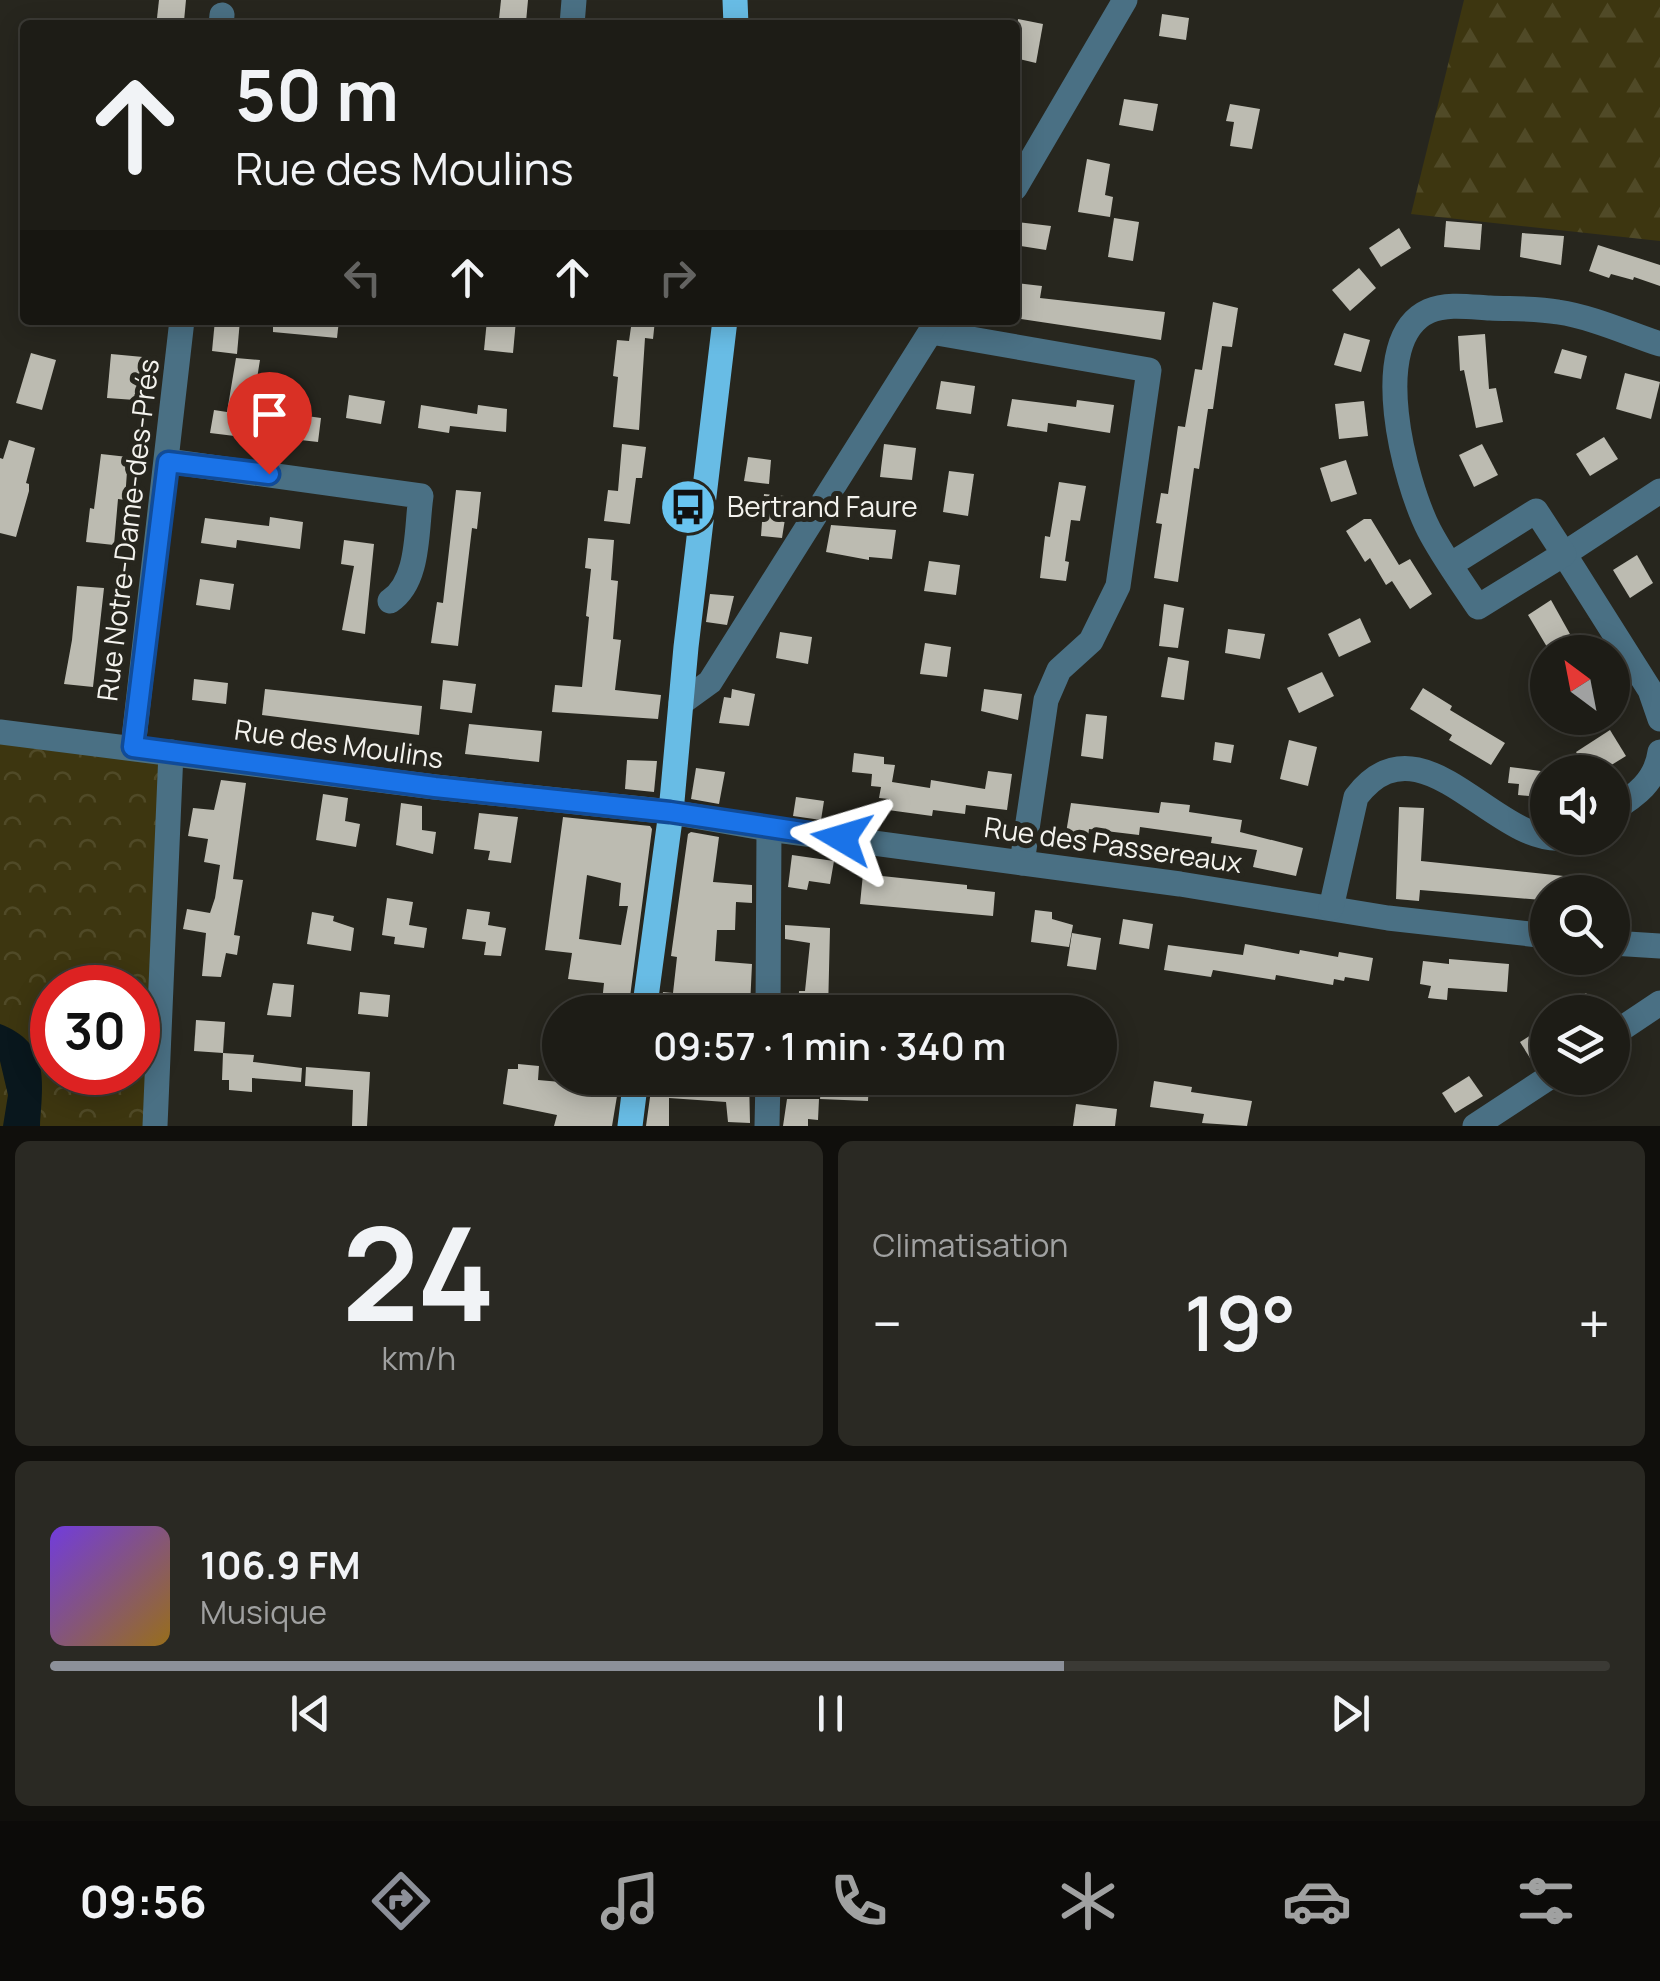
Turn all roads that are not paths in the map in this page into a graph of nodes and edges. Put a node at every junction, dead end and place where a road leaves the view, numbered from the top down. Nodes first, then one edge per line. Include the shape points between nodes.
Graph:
1 (1125, 0) edge
2 (1020, 179) edge
3 (182, 325) edge
4 (724, 325) edge
5 (934, 326) edge
6 (1660, 344) edge
7 (168, 462) junction
8 (1660, 491) edge
9 (1564, 554) junction
10 (1450, 565) junction
11 (390, 601) dead end
12 (681, 703) junction
13 (1660, 718) edge
14 (0, 732) edge
15 (133, 747) junction
16 (171, 752) junction
17 (1660, 752) edge
18 (1630, 799) edge
19 (670, 812) junction
20 (769, 829) junction
21 (1530, 833) edge
22 (1022, 862) junction
23 (1331, 908) junction
24 (1530, 934) edge
25 (1630, 944) edge
26 (1660, 946) edge
27 (646, 995) edge
28 (768, 995) edge
29 (1660, 1004) edge
30 (1630, 1023) edge
31 (1530, 1090) edge
32 (634, 1095) edge
33 (768, 1095) edge
34 (155, 1126) edge
35 (630, 1126) edge
36 (767, 1126) edge
37 (1475, 1126) edge

1 - 2 street
3 - 7 street, Rue Notre-Dame-des-Prés
4 - 12 main road
5 - 12 street via 710,682
5 - 22 street via 1149,370 1118,586 1092,641 1059,670 1046,700
6 - 10 street via 1560,312 1460,306 1431,310 1411,323 1395,367 1401,442 1428,527
7 - 11 street via 420,496 411,573
7 - 15 street, Rue Notre-Dame-des-Prés
8 - 9 street
9 - 10 street via 1478,607
9 - 10 street via 1536,511
9 - 13 street via 1650,690
12 - 19 main road
14 - 15 street, Rue des Moulins
15 - 16 street, Rue des Moulins
16 - 19 street, Rue des Moulins
16 - 34 street
17 - 18 street via 1641,793
19 - 20 street, Rue des Passereaux
19 - 27 main road
20 - 22 street, Rue des Passereaux
20 - 28 street
21 - 23 street via 1434,775 1392,769 1367,782 1356,797
22 - 23 street, Rue des Passereaux
23 - 24 street, Rue des Passereaux
25 - 26 street
29 - 30 street
31 - 37 street
32 - 35 main road
33 - 36 street

